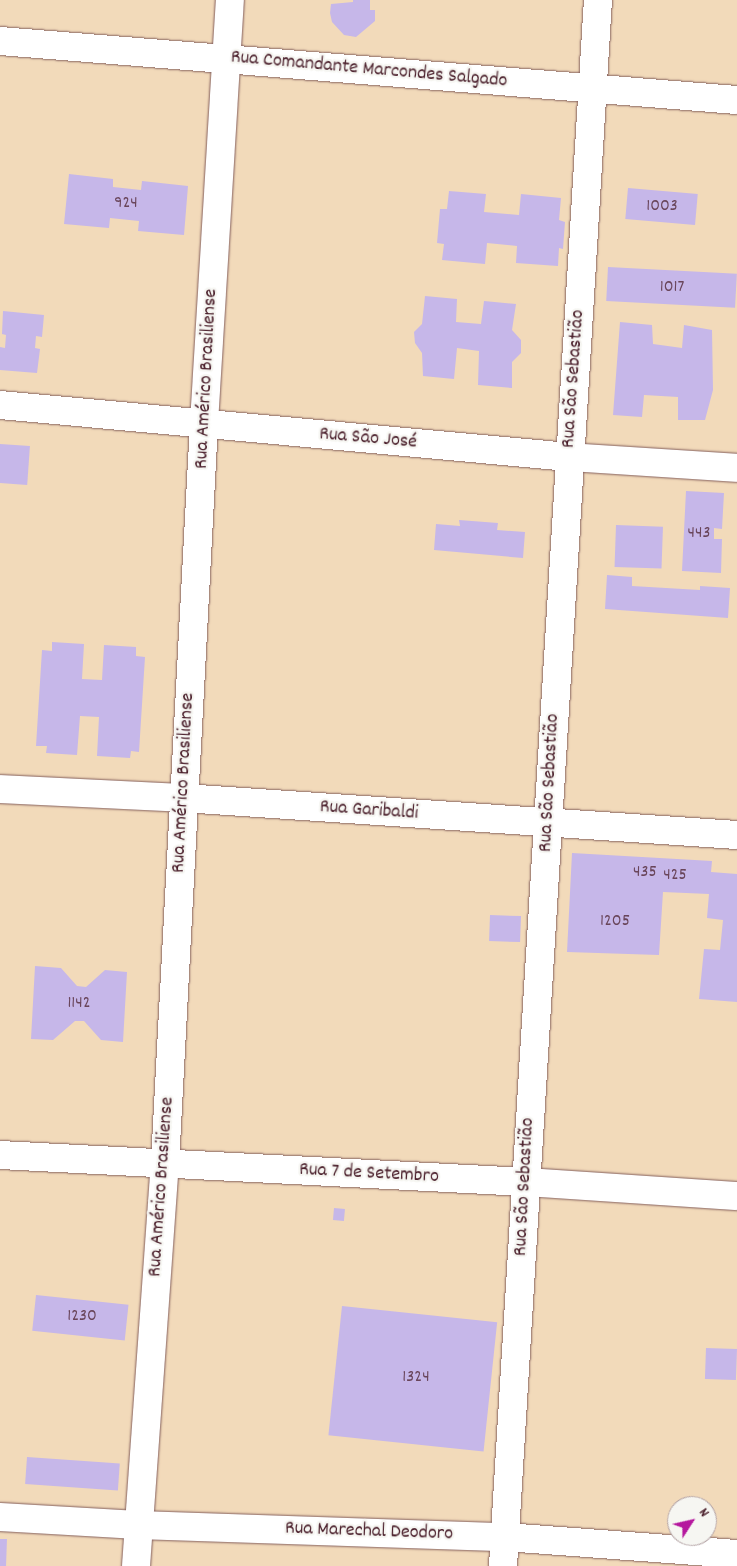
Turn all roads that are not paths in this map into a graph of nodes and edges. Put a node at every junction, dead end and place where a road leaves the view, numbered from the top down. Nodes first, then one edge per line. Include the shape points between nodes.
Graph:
1 (230, 0) edge
2 (598, 0) edge
3 (0, 41) edge
4 (226, 58) junction
5 (593, 89) junction
6 (737, 100) edge
7 (0, 405) edge
8 (204, 423) junction
9 (569, 457) junction
10 (737, 468) edge
11 (0, 789) edge
12 (183, 798) junction
13 (548, 823) junction
14 (737, 835) edge
15 (0, 1155) edge
16 (165, 1163) junction
17 (525, 1182) junction
18 (737, 1196) edge
19 (0, 1517) edge
20 (138, 1524) junction
21 (505, 1537) junction
22 (737, 1554) edge
23 (136, 1566) edge
24 (503, 1566) edge

1 - 4 street, Rua Américo Brasiliense
2 - 5 street, Rua São Sebastião
3 - 4 street, Rua Comandante Marcondes Salgado
4 - 5 street, Rua Comandante Marcondes Salgado
4 - 8 street, Rua Américo Brasiliense
5 - 6 street, Rua Comandante Marcondes Salgado
5 - 9 street, Rua São Sebastião
7 - 8 street, Rua São José
8 - 9 street, Rua São José
8 - 12 street, Rua Américo Brasiliense
9 - 10 street, Rua São José
9 - 13 street, Rua São Sebastião
11 - 12 street, Rua Garibaldi
12 - 13 street, Rua Garibaldi
12 - 16 street, Rua Américo Brasiliense
13 - 14 street, Rua Garibaldi
13 - 17 street, Rua São Sebastião
15 - 16 street, Rua 7 de Setembro
16 - 17 street, Rua 7 de Setembro
16 - 20 street, Rua Américo Brasiliense
17 - 18 street, Rua 7 de Setembro
17 - 21 street, Rua São Sebastião
19 - 20 street, Rua Marechal Deodoro
20 - 21 street, Rua Marechal Deodoro
20 - 23 street, Rua Américo Brasiliense
21 - 22 street, Rua Marechal Deodoro
21 - 24 street, Rua São Sebastião

